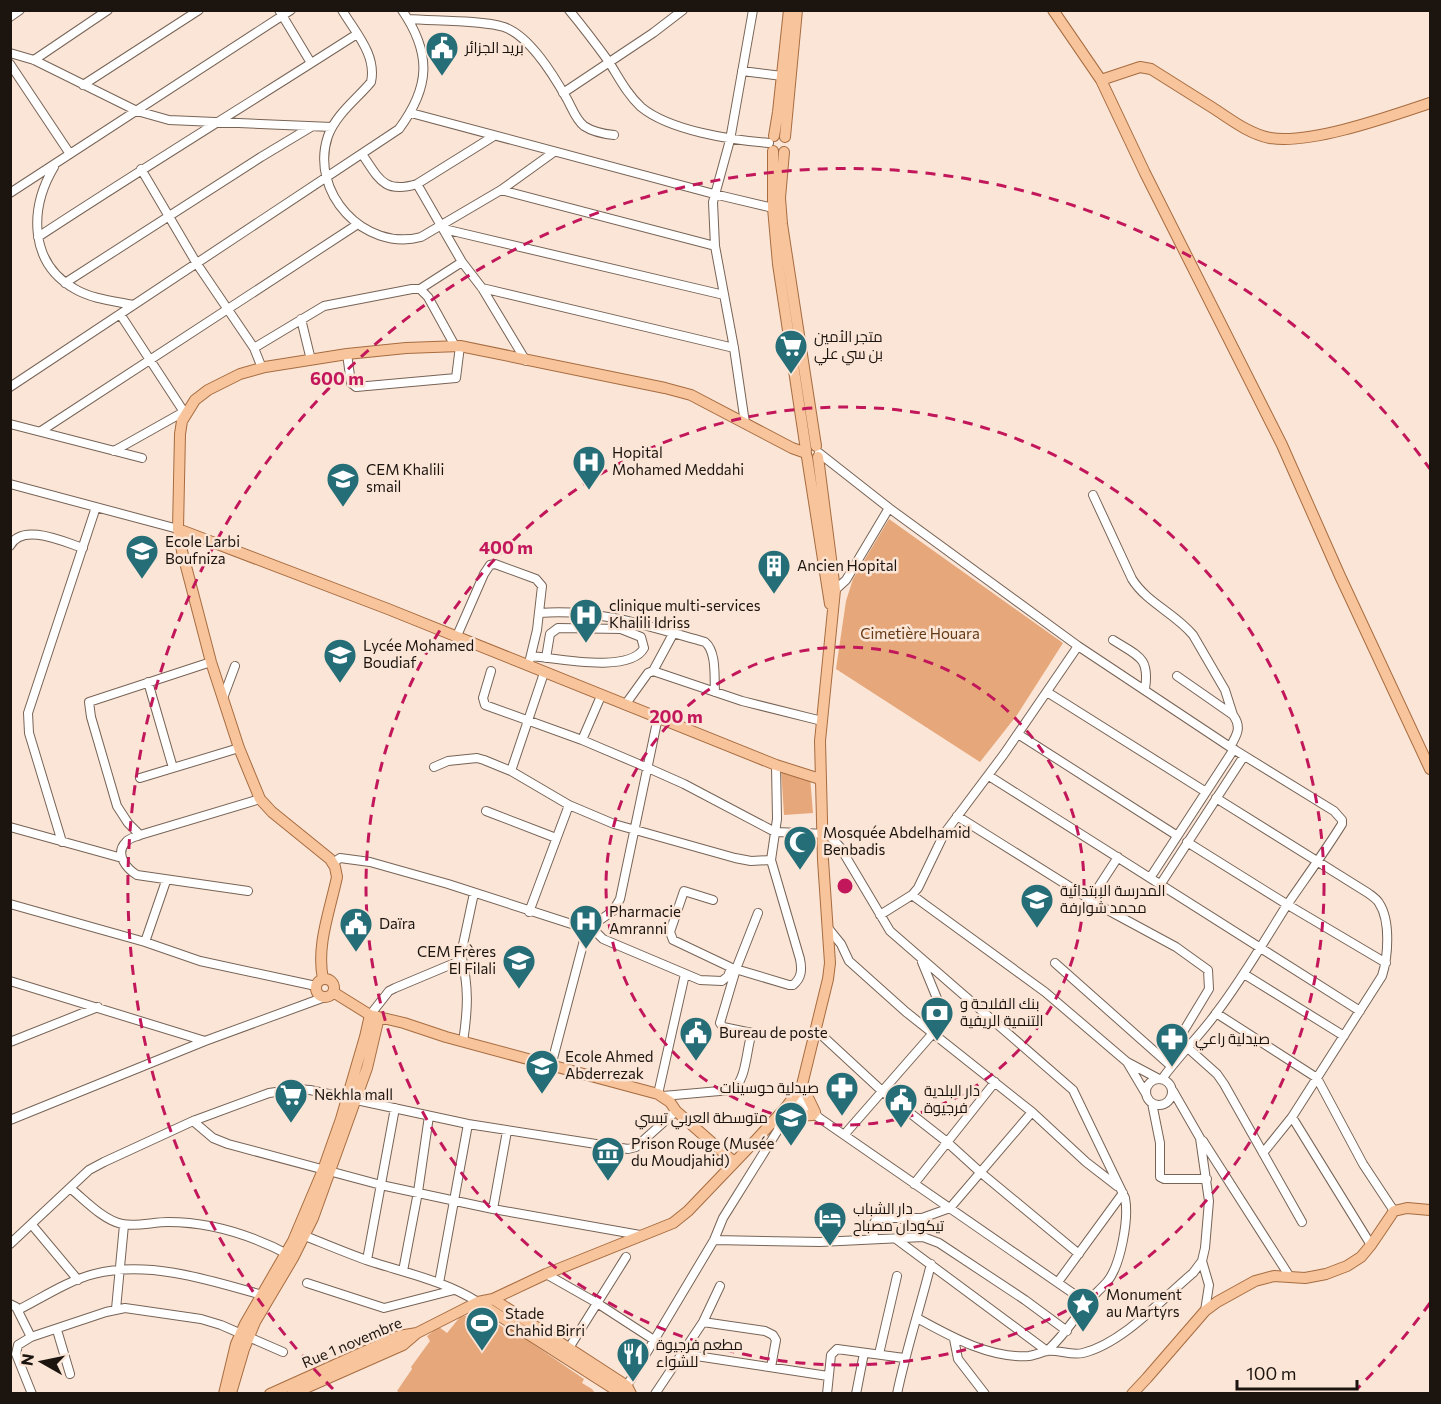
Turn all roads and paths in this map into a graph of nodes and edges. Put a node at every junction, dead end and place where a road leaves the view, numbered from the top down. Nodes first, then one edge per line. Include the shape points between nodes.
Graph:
1 (20, 10) edge
2 (108, 10) edge
3 (199, 10) edge
4 (291, 10) edge
5 (342, 10) edge
6 (402, 10) edge
7 (569, 10) edge
8 (753, 10) edge
9 (789, 10) edge
10 (798, 10) edge
11 (1053, 10) edge
12 (680, 11) edge
13 (280, 13) edge
14 (10, 17) edge
15 (408, 19) junction
16 (357, 34) junction
17 (10, 53) edge
18 (34, 60) junction
19 (609, 62) junction
20 (311, 63) junction
21 (10, 64) edge
22 (742, 71) junction
23 (782, 76) junction
24 (15, 79) edge
25 (1101, 80) junction
26 (83, 85) junction
27 (563, 93) junction
28 (1431, 103) edge
29 (137, 111) junction
30 (411, 113) junction
31 (219, 123) junction
32 (311, 126) junction
33 (332, 127) junction
34 (614, 135) dead end
35 (494, 136) junction
36 (730, 140) junction
37 (777, 144) junction
38 (555, 152) junction
39 (70, 154) junction
40 (362, 154) junction
41 (56, 163) junction
42 (141, 169) junction
43 (327, 177) junction
44 (417, 184) junction
45 (501, 190) junction
46 (10, 193) edge
47 (714, 194) junction
48 (773, 208) junction
49 (169, 216) junction
50 (358, 224) junction
51 (443, 227) junction
52 (38, 237) junction
53 (715, 246) junction
54 (462, 262) junction
55 (197, 264) junction
56 (65, 283) junction
57 (482, 288) junction
58 (420, 289) junction
59 (724, 296) junction
60 (133, 305) junction
61 (228, 309) junction
62 (120, 314) junction
63 (301, 320) junction
64 (458, 346) junction
65 (254, 348) junction
66 (734, 348) junction
67 (348, 354) junction
68 (311, 360) junction
69 (151, 361) junction
70 (525, 361) junction
71 (262, 368) junction
72 (10, 387) edge
73 (186, 411) junction
74 (745, 423) junction
75 (10, 424) edge
76 (41, 431) junction
77 (114, 451) junction
78 (812, 452) junction
79 (142, 459) dead end
80 (10, 484) edge
81 (1093, 495) dead end
82 (96, 507) junction
83 (889, 508) junction
84 (178, 529) junction
85 (10, 546) edge
86 (83, 548) junction
87 (831, 591) junction
88 (540, 613) junction
89 (673, 634) junction
90 (456, 638) junction
91 (1113, 640) dead end
92 (1078, 646) junction
93 (546, 657) junction
94 (529, 661) junction
95 (211, 662) junction
96 (235, 666) dead end
97 (491, 671) dead end
98 (653, 671) junction
99 (544, 673) junction
100 (1177, 676) dead end
101 (148, 682) junction
102 (1144, 689) junction
103 (715, 692) junction
104 (1047, 692) junction
105 (601, 696) junction
106 (224, 698) junction
107 (624, 705) junction
108 (1233, 715) junction
109 (658, 717) junction
110 (527, 720) junction
111 (822, 721) junction
112 (1018, 734) junction
113 (582, 740) junction
114 (238, 748) junction
115 (1232, 748) junction
116 (1244, 756) junction
117 (776, 765) junction
118 (434, 767) dead end
119 (173, 768) junction
120 (648, 768) junction
121 (1431, 769) edge
122 (511, 771) junction
123 (989, 776) junction
124 (140, 778) dead end
125 (820, 779) junction
126 (1206, 792) junction
127 (1216, 798) junction
128 (260, 799) junction
129 (569, 805) junction
130 (486, 811) dead end
131 (957, 816) junction
132 (10, 827) edge
133 (634, 830) junction
134 (775, 831) junction
135 (822, 832) junction
136 (140, 835) junction
137 (1176, 835) junction
138 (556, 838) junction
139 (1187, 842) junction
140 (62, 843) junction
141 (1118, 857) junction
142 (122, 858) junction
143 (771, 860) junction
144 (1319, 862) junction
145 (333, 863) junction
146 (1150, 878) junction
147 (166, 880) junction
148 (1160, 885) junction
149 (248, 891) dead end
150 (474, 893) junction
151 (912, 895) junction
152 (713, 900) dead end
153 (1090, 900) junction
154 (10, 904) edge
155 (1288, 905) junction
156 (529, 912) junction
157 (758, 913) dead end
158 (880, 915) junction
159 (589, 928) junction
160 (828, 928) junction
161 (145, 942) junction
162 (1259, 949) junction
163 (461, 954) junction
164 (921, 959) junction
165 (849, 962) junction
166 (830, 963) junction
167 (1055, 963) dead end
168 (1386, 963) junction
169 (734, 969) junction
170 (685, 974) junction
171 (1244, 974) junction
172 (10, 981) edge
173 (320, 983) junction
174 (329, 995) junction
175 (98, 1007) junction
176 (1360, 1011) junction
177 (1216, 1014) junction
178 (375, 1016) junction
179 (816, 1030) junction
180 (934, 1032) junction
181 (1344, 1036) junction
182 (205, 1041) junction
183 (10, 1042) edge
184 (463, 1042) junction
185 (1189, 1049) junction
186 (1127, 1062) junction
187 (1174, 1062) junction
188 (551, 1066) junction
189 (1317, 1078) junction
190 (1160, 1079) junction
191 (995, 1082) junction
192 (802, 1085) junction
193 (882, 1091) junction
194 (1173, 1091) junction
195 (1146, 1094) junction
196 (661, 1095) junction
197 (351, 1100) junction
198 (1152, 1103) junction
199 (1163, 1105) junction
200 (395, 1108) junction
201 (786, 1108) junction
202 (1184, 1109) junction
203 (676, 1111) junction
204 (1032, 1112) junction
205 (815, 1115) junction
206 (429, 1116) junction
207 (1292, 1117) junction
208 (10, 1120) edge
209 (193, 1121) junction
210 (468, 1124) junction
211 (507, 1131) junction
212 (844, 1135) junction
213 (1200, 1137) junction
214 (947, 1142) junction
215 (1263, 1153) junction
216 (734, 1162) junction
217 (327, 1171) junction
218 (980, 1172) junction
219 (1207, 1179) junction
220 (914, 1184) junction
221 (381, 1185) junction
222 (70, 1188) junction
223 (1121, 1191) junction
224 (418, 1192) junction
225 (455, 1201) junction
226 (950, 1208) junction
227 (493, 1209) junction
228 (1431, 1210) edge
229 (1394, 1211) junction
230 (1302, 1222) dead end
231 (32, 1225) junction
232 (124, 1225) junction
233 (301, 1234) junction
234 (644, 1236) junction
235 (873, 1238) junction
236 (896, 1239) junction
237 (714, 1240) junction
238 (10, 1244) edge
239 (1371, 1245) junction
240 (1079, 1254) junction
241 (289, 1256) junction
242 (626, 1257) dead end
243 (367, 1260) junction
244 (1202, 1261) junction
245 (931, 1264) junction
246 (120, 1269) junction
247 (403, 1271) junction
248 (546, 1274) junction
249 (897, 1276) dead end
250 (1290, 1277) junction
251 (78, 1280) junction
252 (1058, 1282) junction
253 (308, 1283) dead end
254 (439, 1283) junction
255 (720, 1286) dead end
256 (455, 1290) junction
257 (465, 1294) junction
258 (262, 1295) junction
259 (493, 1299) junction
260 (478, 1302) junction
261 (597, 1303) junction
262 (1086, 1303) junction
263 (10, 1304) edge
264 (116, 1309) junction
265 (18, 1310) junction
266 (1204, 1311) junction
267 (917, 1318) junction
268 (703, 1322) junction
269 (57, 1330) junction
270 (1067, 1331) junction
271 (417, 1333) junction
272 (245, 1336) junction
273 (31, 1337) junction
274 (954, 1339) junction
275 (654, 1340) junction
276 (569, 1348) junction
277 (1047, 1351) junction
278 (283, 1352) dead end
279 (864, 1353) junction
280 (683, 1354) junction
281 (879, 1354) junction
282 (904, 1358) junction
283 (771, 1367) junction
284 (70, 1374) dead end
285 (828, 1376) junction
286 (625, 1392) edge
287 (32, 1394) edge
288 (224, 1394) edge
289 (231, 1394) edge
290 (270, 1394) edge
291 (292, 1394) edge
292 (655, 1394) edge
293 (826, 1394) edge
294 (856, 1394) edge
295 (897, 1394) edge
296 (985, 1394) edge
297 (1132, 1394) edge

1 - 14 street
2 - 18 street
3 - 26 street
4 - 13 street
5 - 16 street
6 - 15 street
7 - 19 street
8 - 22 street
9 - 23 main road
10 - 37 main road
11 - 25 main road
12 - 19 street
13 - 20 street
13 - 29 street
15 - 27 street via 505,28 531,46
15 - 30 street via 420,40 425,74
16 - 20 street
16 - 33 street via 372,62 371,82
17 - 18 street
18 - 26 street
19 - 27 street
19 - 36 street via 626,90 654,116
20 - 31 street
21 - 24 street
22 - 23 street
22 - 36 street
23 - 37 main road
24 - 39 street
25 - 28 main road via 1140,67 1151,69 1242,127 1269,138 1321,135
25 - 121 main road via 1282,445
26 - 29 street
27 - 34 street via 586,127
29 - 31 street via 169,120
29 - 39 street
30 - 35 street
30 - 40 street via 399,129
31 - 32 street
31 - 42 street
32 - 33 street
32 - 49 street
33 - 43 street via 325,151
35 - 38 street
35 - 44 street
36 - 37 street
36 - 47 street
37 - 48 main road
37 - 78 main road via 782,224
38 - 45 street
38 - 47 street
39 - 41 street
40 - 43 street
40 - 44 street via 384,184 393,188
41 - 46 street
41 - 52 street via 39,204
42 - 49 street
42 - 52 street
43 - 50 street via 340,208
43 - 55 street
44 - 51 street
45 - 51 street
45 - 53 street
47 - 48 street
47 - 53 street
48 - 78 main road via 778,264
49 - 55 street
49 - 56 street
50 - 51 street via 381,236 410,240
50 - 61 street
51 - 54 street
51 - 59 street
52 - 56 street via 50,269
53 - 59 street
54 - 57 street
54 - 58 street
55 - 60 street
55 - 61 street
56 - 60 street via 95,297
57 - 66 street
57 - 70 street
58 - 63 street via 324,306
58 - 64 street
59 - 66 street
60 - 62 street
61 - 65 street
61 - 69 street
62 - 69 street
62 - 72 street
63 - 65 street
63 - 68 street
64 - 67 main road
64 - 67 street via 456,378 356,387 351,383
64 - 70 main road
65 - 71 street
66 - 74 street
67 - 68 main road
68 - 71 main road
69 - 73 street
69 - 76 street
70 - 74 main road via 691,395
71 - 73 main road via 208,390
73 - 77 street
73 - 84 main road via 180,434
74 - 78 main road via 792,448
75 - 76 street
76 - 77 street
77 - 79 street
78 - 83 street
78 - 87 main road via 814,492
80 - 82 street
81 - 108 street via 1132,579 1140,591 1193,635 1225,690
82 - 84 street
82 - 86 street
83 - 87 street via 846,580
83 - 92 street
84 - 90 main road
84 - 95 main road
85 - 86 street via 16,538 27,534
86 - 140 street via 28,713 29,734
87 - 111 main road
88 - 89 street via 593,614
88 - 90 street via 539,581 491,564
88 - 94 street
89 - 98 street
89 - 103 street via 708,644
90 - 94 main road
91 - 102 street via 1144,662
92 - 102 street
92 - 104 street
93 - 93 street via 613,662 637,656 645,648 640,637 621,629 558,628 550,634
93 - 94 street
94 - 99 main road
95 - 101 street
95 - 106 main road
96 - 106 street
97 - 110 street via 483,698 485,705
98 - 103 street
98 - 107 street
99 - 105 main road
99 - 110 street
100 - 108 street
101 - 119 street
101 - 136 street via 92,700 88,707 117,806
102 - 115 street
103 - 111 street
104 - 112 street
104 - 126 street
105 - 107 main road
105 - 113 street
106 - 114 main road
107 - 109 main road
108 - 115 street via 1239,727
109 - 117 main road
109 - 120 street
110 - 113 street
110 - 122 street
111 - 125 main road
112 - 123 street
112 - 137 street
113 - 120 street
114 - 119 street
114 - 128 main road
115 - 116 street
115 - 126 street
116 - 127 street
116 - 144 street via 1340,818 1342,824
117 - 125 main road
117 - 134 street
118 - 122 street via 448,761 477,758
119 - 124 street
120 - 133 street
120 - 134 street
122 - 129 street
123 - 131 street
123 - 141 street
125 - 135 main road
126 - 137 street
127 - 139 street
127 - 144 street
128 - 136 street
128 - 145 main road
129 - 133 street
129 - 138 street
130 - 138 street
131 - 151 street
131 - 153 street
132 - 140 street
133 - 143 street via 735,858
133 - 159 street via 617,906
134 - 135 street
134 - 143 street
135 - 158 street via 840,847
135 - 160 main road
136 - 142 street via 126,842
137 - 146 street
138 - 156 street
139 - 148 street
139 - 155 street
140 - 142 street
141 - 146 street
141 - 153 street
142 - 147 street via 128,870 137,875
143 - 169 street via 800,958 801,975 789,985
144 - 155 street
144 - 168 street via 1378,901 1387,941
145 - 150 street via 340,858 352,858
145 - 173 main road via 337,877 321,953
146 - 148 street
147 - 149 street
147 - 161 street
148 - 162 street
150 - 156 street
150 - 163 street
151 - 158 street
151 - 186 street via 1046,992
152 - 169 street via 684,891 671,936
153 - 187 street via 1176,947 1208,970 1209,989 1184,1028
154 - 161 street
155 - 162 street
155 - 168 street
156 - 159 street
157 - 169 street
158 - 164 street via 890,931
159 - 170 street via 603,939
159 - 188 street
160 - 165 street
160 - 166 main road
161 - 173 street via 200,961
162 - 171 street
162 - 176 street
163 - 178 street via 454,964 395,988 381,1000
163 - 184 street via 468,984
164 - 180 street via 943,1013
164 - 223 street via 1073,1090
165 - 166 street
165 - 180 street
166 - 179 main road
167 - 187 street
168 - 176 street
169 - 170 street via 722,981 707,982
169 - 196 street via 720,1023 723,1027 752,1032 736,1088
170 - 196 street
171 - 177 street
171 - 181 street
172 - 175 street
173 - 174 main road via 331,982 334,987
174 - 178 main road
174 - 182 street
175 - 182 street
175 - 183 street
176 - 181 street
177 - 185 street
177 - 189 street
178 - 184 main road
178 - 197 main road via 367,1068
179 - 192 main road
179 - 193 street
180 - 191 street
180 - 193 street
181 - 189 street
182 - 208 street
184 - 188 main road
185 - 187 street
185 - 215 street via 1217,1074
186 - 190 street
186 - 195 street
187 - 190 street
188 - 196 main road
189 - 207 street
189 - 229 street via 1363,1164
190 - 194 street
190 - 195 street via 1149,1084
191 - 204 street
191 - 214 street
192 - 201 main road
192 - 205 main road
193 - 212 street
193 - 214 street
194 - 199 street via 1169,1102
194 - 202 street
195 - 198 street
196 - 203 main road
197 - 200 street
197 - 209 street via 304,1090 280,1090
197 - 217 main road
198 - 199 street
198 - 219 street via 1160,1143 1160,1176
199 - 202 street
200 - 206 street
200 - 221 street
201 - 205 street
201 - 205 main road via 795,1116
201 - 216 main road
201 - 237 street via 778,1130 723,1218
202 - 213 street
203 - 211 street via 636,1147 628,1149
203 - 216 main road
204 - 218 street
204 - 223 street
205 - 212 street
206 - 210 street
206 - 224 street
207 - 215 street
207 - 239 street
209 - 217 street via 213,1138 228,1144
209 - 222 street via 89,1170
210 - 211 street
210 - 225 street
211 - 227 street
212 - 220 street
213 - 219 street
213 - 250 street
214 - 218 street
214 - 220 street
215 - 230 street
216 - 234 main road via 681,1218
217 - 221 street
217 - 233 main road
218 - 226 street
218 - 240 street
219 - 244 street via 1208,1225
220 - 226 street
221 - 224 street
221 - 243 street
222 - 231 street
222 - 232 street via 104,1215
223 - 240 street
223 - 262 street via 1127,1208 1126,1222 1114,1271
224 - 225 street
224 - 247 street
225 - 227 street
225 - 254 street
226 - 235 street via 922,1218 877,1218
226 - 252 street
227 - 234 street
228 - 229 main road
229 - 239 main road
231 - 238 street
231 - 251 street
232 - 241 street via 166,1222 219,1227 252,1236
232 - 246 street
233 - 241 main road
233 - 243 street
234 - 248 main road
235 - 236 street
235 - 237 street via 820,1242
236 - 245 street
236 - 270 street via 923,1237 939,1243
237 - 275 street
239 - 250 main road via 1347,1266 1326,1274
240 - 252 street
241 - 258 main road
241 - 272 main road
242 - 261 street
243 - 247 street
244 - 266 street via 1209,1285
244 - 277 street via 1148,1312 1105,1344 1082,1354
245 - 267 street
245 - 277 street
246 - 251 street
246 - 258 street via 198,1278
246 - 264 street
247 - 254 street
248 - 259 main road
248 - 261 street
249 - 281 street
250 - 266 main road via 1255,1281
251 - 265 street
252 - 262 street
253 - 256 street via 384,1308
254 - 256 street
255 - 268 street
256 - 257 street
257 - 259 street
257 - 260 street
258 - 272 main road
259 - 260 main road
259 - 276 main road
260 - 271 main road
260 - 286 main road
261 - 275 street
261 - 276 street
262 - 270 street
263 - 265 street
264 - 269 street
264 - 272 street via 201,1318
265 - 273 street
266 - 297 main road
267 - 274 street
267 - 282 street
268 - 280 street
268 - 283 street via 773,1335 776,1340
269 - 273 street
269 - 284 street
270 - 277 street
271 - 290 main road, Rue 1 novembre via 399,1336
271 - 291 main road, Rue 1 novembre via 403,1345
272 - 278 street
272 - 288 main road via 236,1344
272 - 289 main road
273 - 287 street via 18,1345 16,1354
274 - 277 street via 1018,1356
274 - 296 street via 958,1359
275 - 286 street
276 - 286 main road
279 - 281 street
279 - 285 street via 841,1348 834,1351
279 - 294 street
280 - 283 street
280 - 292 street
281 - 282 street
282 - 295 street
283 - 285 street
285 - 293 street

